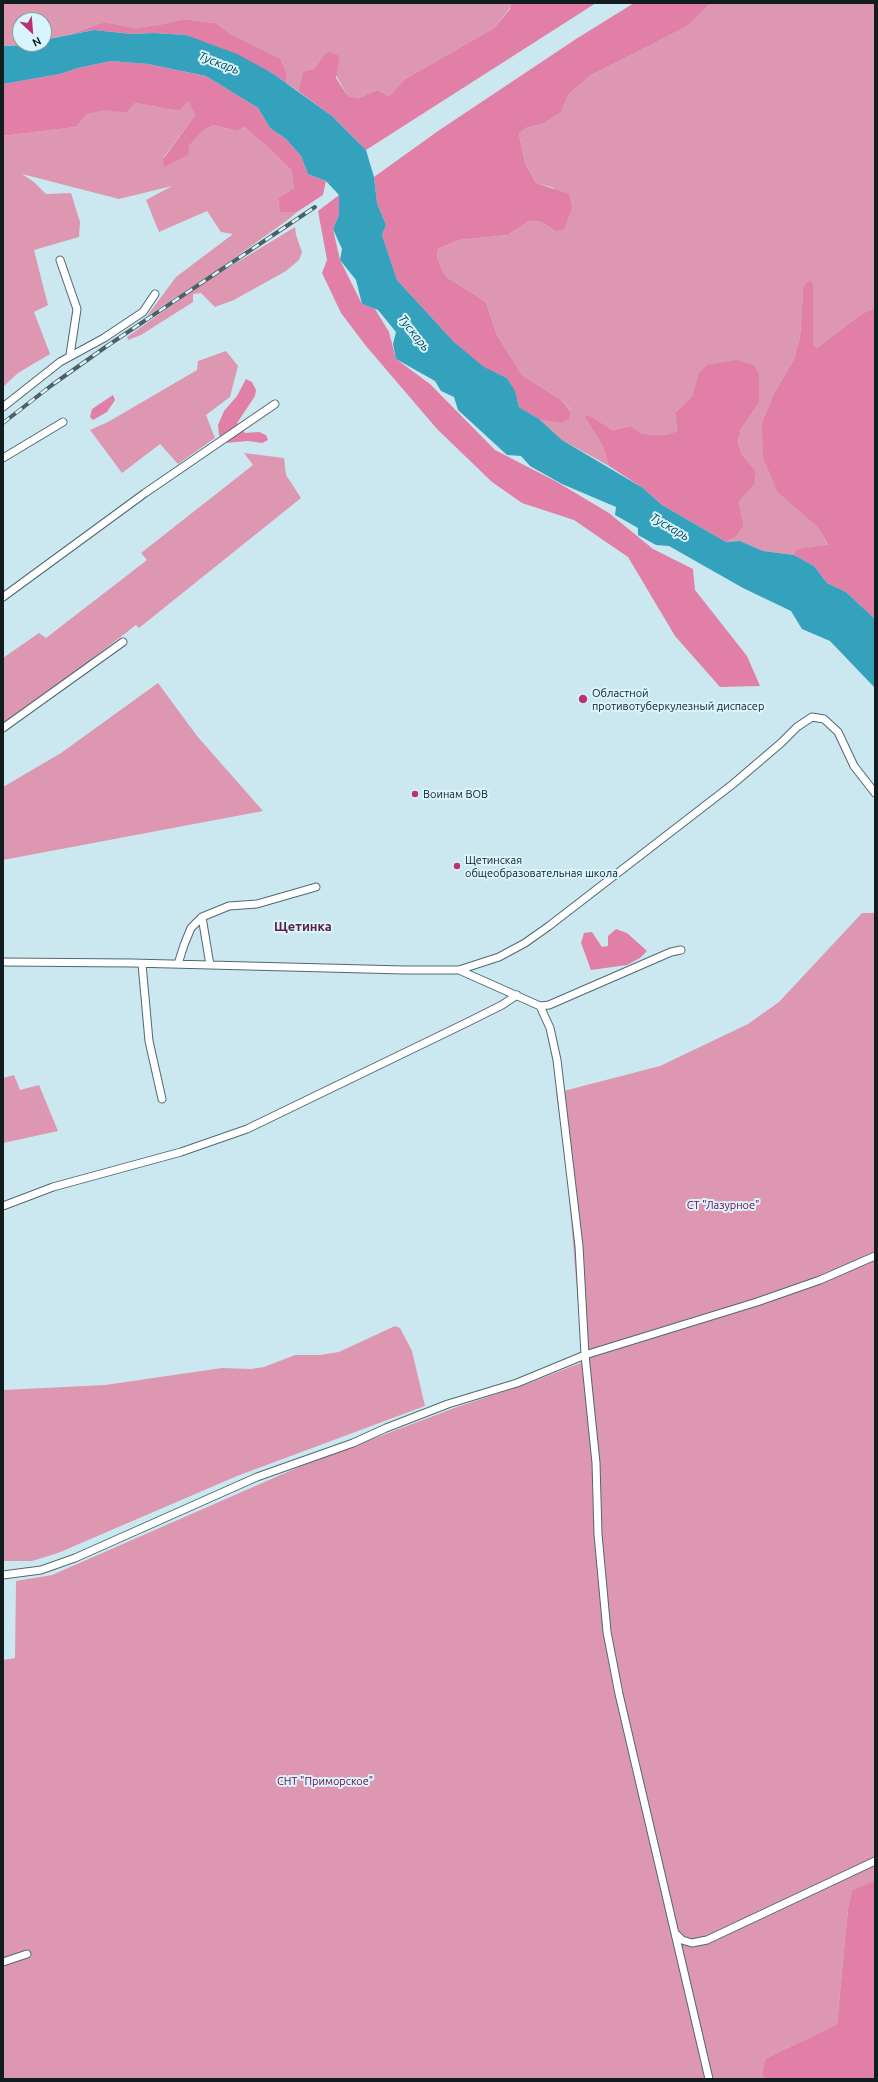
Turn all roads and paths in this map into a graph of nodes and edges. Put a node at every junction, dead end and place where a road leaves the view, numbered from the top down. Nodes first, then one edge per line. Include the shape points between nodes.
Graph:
1 (60, 260) dead end
2 (155, 294) dead end
3 (70, 355) junction
4 (275, 404) dead end
5 (3, 407) edge
6 (63, 422) dead end
7 (3, 458) edge
8 (3, 597) edge
9 (123, 642) dead end
10 (3, 728) edge
11 (875, 793) edge
12 (316, 887) dead end
13 (202, 917) junction
14 (681, 950) dead end
15 (3, 962) edge
16 (142, 964) junction
17 (178, 964) junction
18 (210, 965) junction
19 (459, 970) junction
20 (517, 996) junction
21 (540, 1006) junction
22 (162, 1099) dead end
23 (3, 1206) edge
24 (875, 1256) edge
25 (585, 1355) junction
26 (3, 1575) edge
27 (875, 1861) edge
28 (676, 1934) junction
29 (27, 1954) dead end
30 (3, 1962) edge
31 (709, 2079) edge

1 - 3 street via 77,309
2 - 3 street via 143,312 104,338
3 - 5 street
4 - 8 street via 145,493
6 - 7 street
9 - 10 street
11 - 19 street via 854,766 838,732 824,719 812,717 797,727 733,784 549,926 499,957
12 - 13 street via 257,904 229,906
13 - 17 street via 191,928
13 - 18 street
14 - 21 street via 549,1005
15 - 16 street
16 - 17 street
16 - 22 street via 149,1041
17 - 18 street
18 - 19 street
19 - 20 street
20 - 21 street
20 - 23 street via 247,1129 181,1152 53,1187
21 - 25 street via 550,1028 557,1060 579,1246
24 - 25 street via 820,1280 757,1302
25 - 26 street via 517,1383 448,1404 352,1443 257,1476 75,1558 41,1570
25 - 28 street via 607,1632 619,1694
27 - 28 street via 706,1940 692,1943 682,1940
28 - 31 street
29 - 30 street

